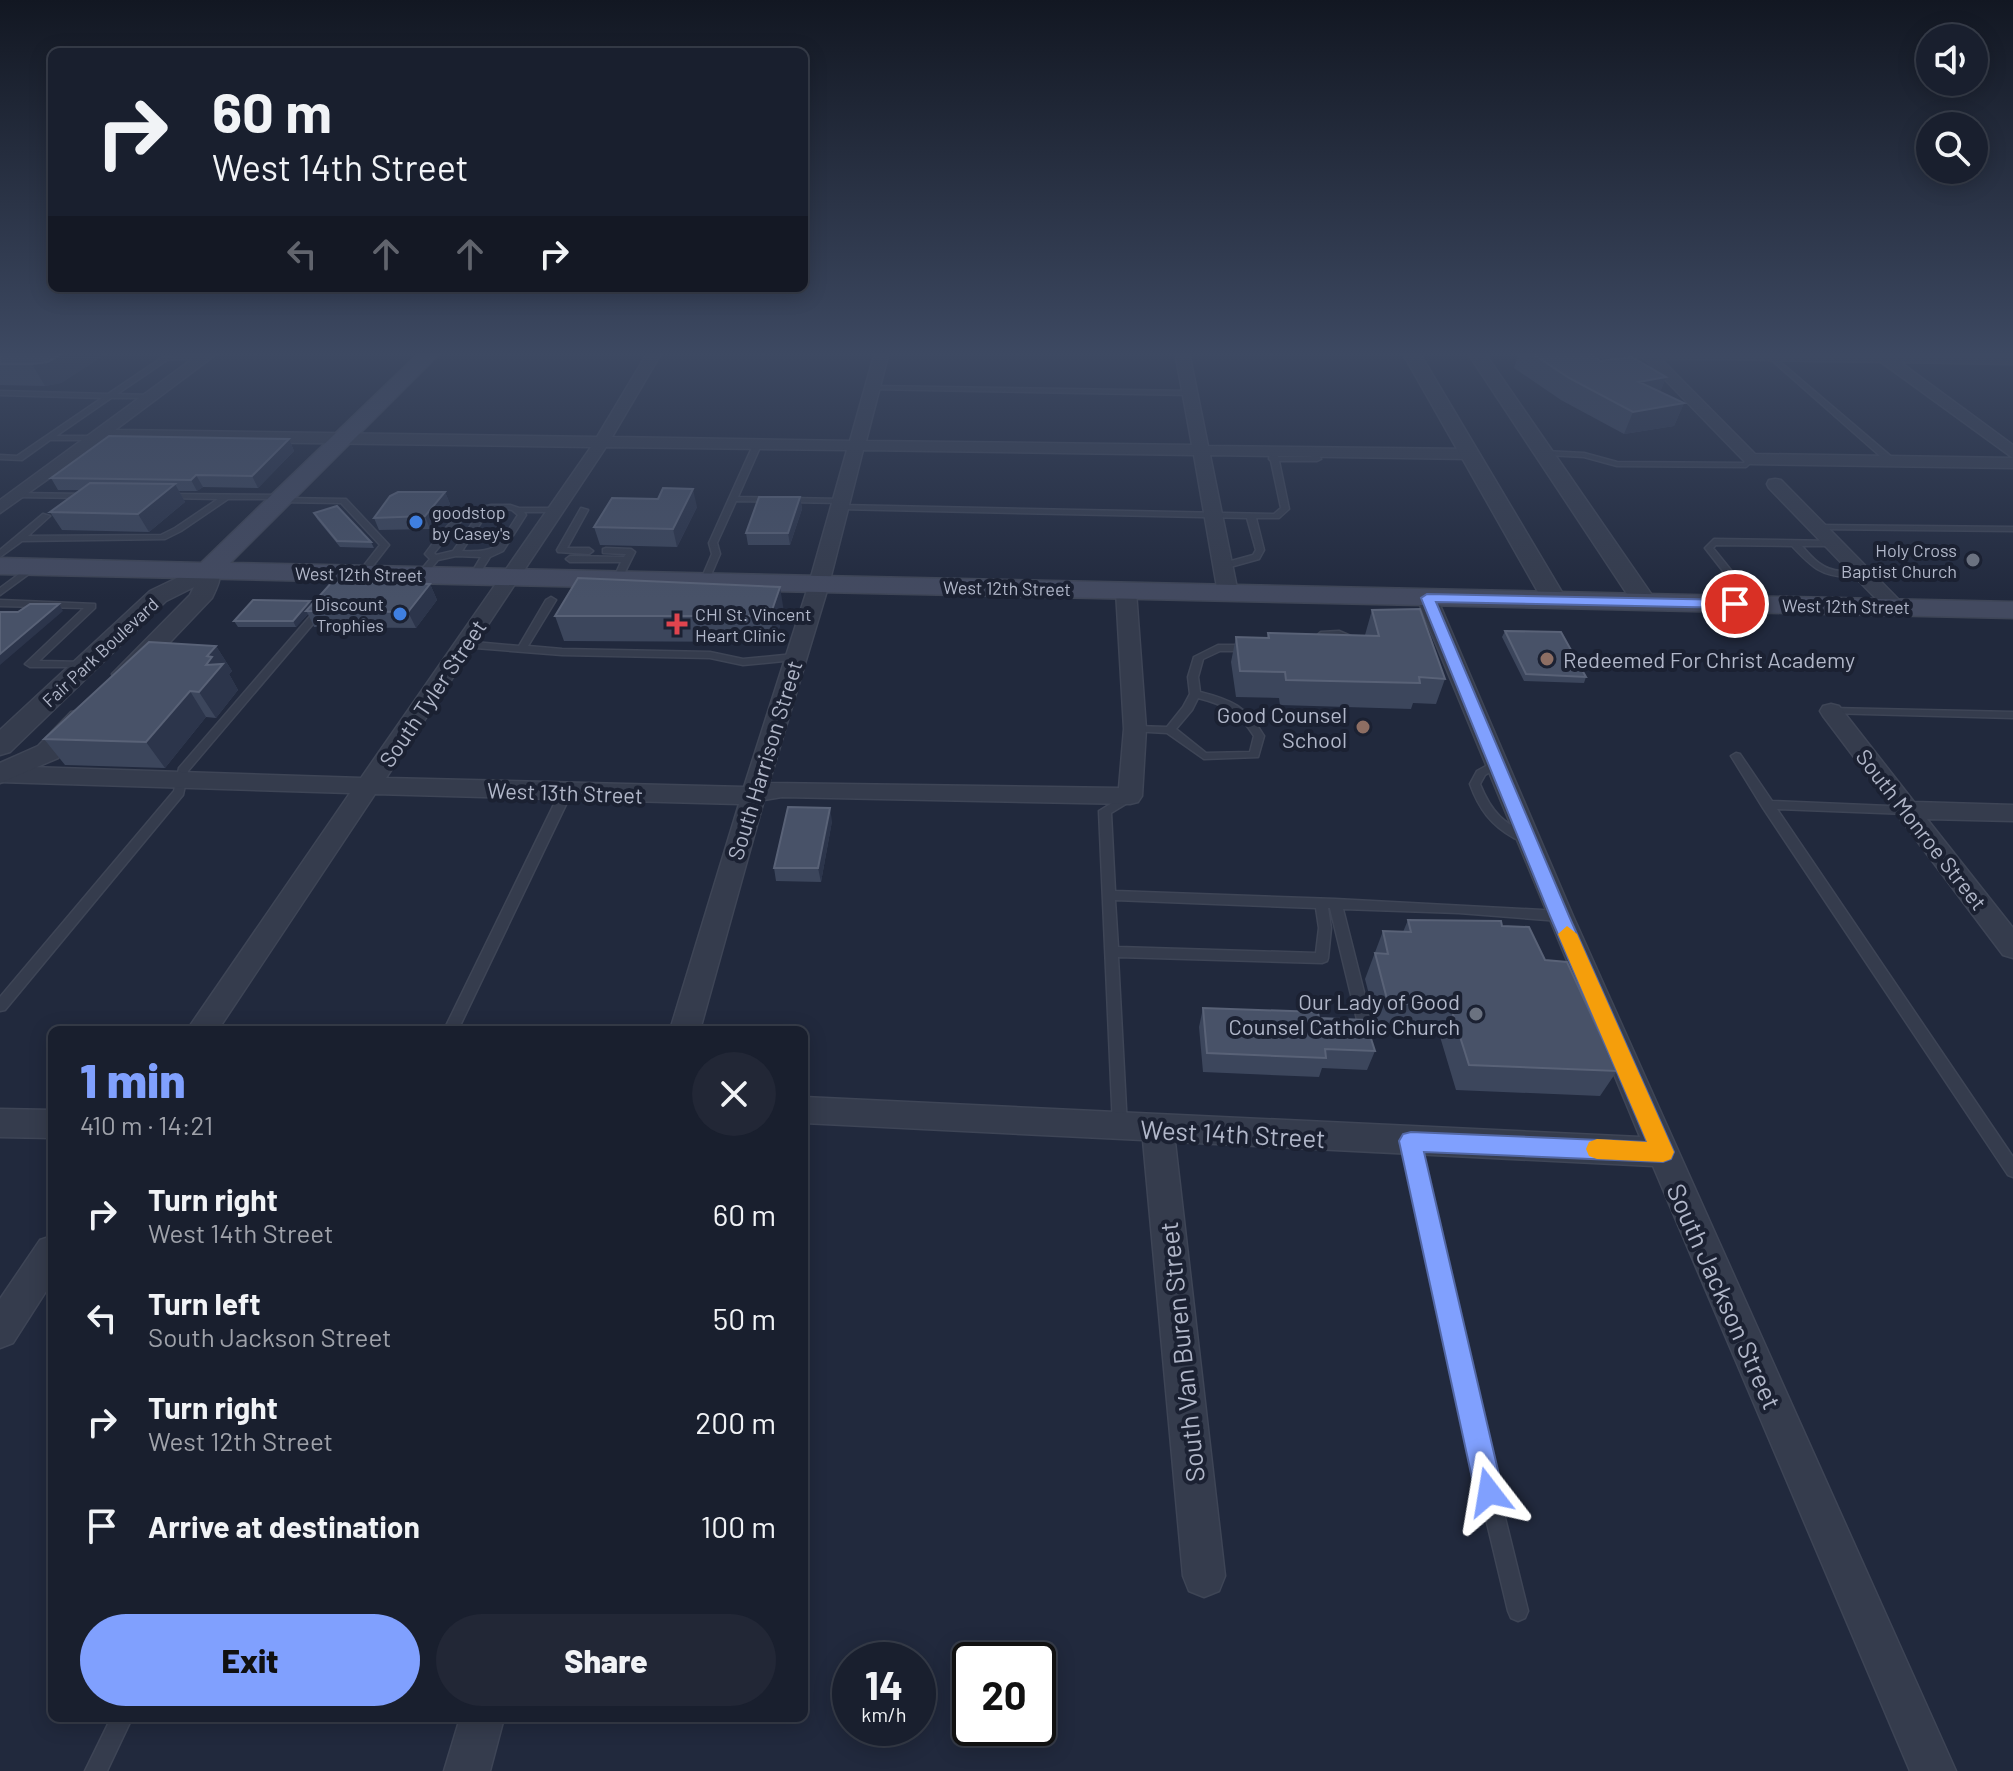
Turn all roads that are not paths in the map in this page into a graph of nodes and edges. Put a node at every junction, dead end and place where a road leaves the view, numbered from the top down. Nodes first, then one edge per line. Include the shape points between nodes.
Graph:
1 (53, 435) edge
2 (347, 435) edge
3 (606, 435) edge
4 (861, 435) edge
5 (1198, 435) edge
6 (1459, 435) edge
7 (1534, 435) edge
8 (1727, 435) edge
9 (1861, 435) edge
10 (1988, 435) edge
11 (97, 436) junction
12 (48, 438) junction
13 (343, 438) junction
14 (601, 443) junction
15 (757, 445) junction
16 (858, 446) junction
17 (1201, 450) junction
18 (1547, 453) junction
19 (2013, 453) edge
20 (1471, 454) junction
21 (1273, 455) junction
22 (0, 457) edge
23 (1751, 459) junction
24 (1891, 461) junction
25 (2013, 463) edge
26 (1775, 484) dead end
27 (18, 495) junction
28 (92, 496) edge
29 (163, 496) edge
30 (225, 498) junction
31 (280, 499) junction
32 (732, 499) junction
33 (841, 504) junction
34 (491, 507) junction
35 (0, 508) edge
36 (519, 510) junction
37 (556, 510) junction
38 (584, 510) dead end
39 (1214, 515) junction
40 (46, 516) dead end
41 (1251, 516) junction
42 (1817, 527) junction
43 (2013, 529) edge
44 (20, 539) junction
45 (1795, 544) junction
46 (1833, 544) junction
47 (561, 550) junction
48 (589, 551) dead end
49 (606, 551) dead end
50 (456, 553) junction
51 (0, 554) edge
52 (429, 565) junction
53 (481, 565) junction
54 (0, 566) edge
55 (34, 566) junction
56 (208, 570) junction
57 (622, 570) junction
58 (1864, 575) junction
59 (511, 578) junction
60 (350, 579) junction
61 (1226, 580) junction
62 (704, 582) junction
63 (819, 584) junction
64 (1126, 591) junction
65 (0, 592) edge
66 (1427, 598) junction
67 (1554, 599) junction
68 (551, 600) dead end
69 (327, 601) edge
70 (1644, 601) junction
71 (0, 603) edge
72 (1754, 605) junction
73 (1895, 607) junction
74 (2013, 610) edge
75 (463, 644) junction
76 (522, 648) junction
77 (1254, 648) edge
78 (1308, 649) edge
79 (1322, 649) edge
80 (794, 657) junction
81 (86, 665) junction
82 (1195, 694) junction
83 (1831, 711) joint
84 (2013, 715) edge
85 (1135, 729) junction
86 (1170, 730) junction
87 (0, 746) edge
88 (1736, 756) dead end
89 (0, 774) edge
90 (180, 782) junction
91 (370, 787) junction
92 (566, 792) junction
93 (754, 794) junction
94 (1130, 796) junction
95 (1767, 805) junction
96 (1909, 810) junction
97 (2013, 813) edge
98 (1109, 895) junction
99 (1328, 903) junction
100 (1560, 916) junction
101 (2013, 948) edge
102 (1112, 952) junction
103 (0, 1006) edge
104 (205, 1026) edge
105 (453, 1026) edge
106 (686, 1026) edge
107 (1370, 1047) edge
108 (808, 1110) edge
109 (0, 1123) edge
110 (48, 1124) edge
111 (1120, 1127) junction
112 (1158, 1129) junction
113 (1411, 1141) junction
114 (1663, 1152) junction
115 (2013, 1170) edge
116 (48, 1258) edge
117 (0, 1330) edge
118 (1204, 1576) dead end
119 (1518, 1611) dead end
120 (120, 1722) edge
121 (481, 1722) edge
122 (96, 1771) edge
123 (467, 1771) edge
124 (1933, 1771) edge

1 - 12 lane
2 - 13 main road, Fair Park Boulevard
3 - 14 street, South Tyler Street
4 - 16 street, South Harrison Street
5 - 17 street
6 - 20 street
7 - 18 street
8 - 23 street
9 - 24 lane
10 - 19 street
11 - 12 lane
11 - 13 street
11 - 27 street
12 - 22 lane via 19,458
13 - 14 street
13 - 31 main road, Fair Park Boulevard
14 - 15 street
14 - 37 street, South Tyler Street
15 - 16 street
15 - 32 lane
16 - 17 street
16 - 33 street, South Harrison Street
17 - 21 street
17 - 39 street
18 - 23 lane via 1617,464 1746,465
18 - 70 street
20 - 21 street
20 - 67 street
21 - 41 lane via 1285,509 1276,516
23 - 24 street
24 - 25 street
26 - 42 street
27 - 28 lane
27 - 35 street
29 - 30 lane
30 - 31 lane
30 - 44 lane via 162,537
31 - 56 main road, Fair Park Boulevard
31 - 60 lane via 343,501 385,545
32 - 33 lane
32 - 62 lane
33 - 39 lane
33 - 63 street, South Harrison Street
34 - 36 lane
34 - 50 lane
34 - 52 lane via 457,518 429,554
36 - 37 lane
36 - 53 lane via 522,515 500,549
37 - 59 street, South Tyler Street
38 - 47 lane
39 - 41 lane
39 - 61 street
40 - 44 lane
41 - 61 lane via 1260,550
42 - 43 lane
42 - 46 street
44 - 51 lane
45 - 46 lane
45 - 58 lane via 1820,571
45 - 72 lane via 1714,542 1709,548
46 - 58 street
47 - 48 lane
47 - 57 lane via 562,557
49 - 57 lane via 631,552
50 - 52 lane
50 - 53 lane
52 - 53 main road, West 12th Street
52 - 60 main road, West 12th Street
53 - 59 main road, West 12th Street
54 - 55 main road, West 12th Street
55 - 56 main road, West 12th Street
55 - 65 lane
56 - 60 main road, West 12th Street
56 - 81 street, Fair Park Boulevard via 158,596
56 - 89 street, Fair Park Boulevard via 200,598 48,752
57 - 59 main road, West 12th Street
57 - 62 main road, West 12th Street
58 - 73 street
59 - 75 street, South Tyler Street
61 - 64 main road, West 12th Street
61 - 66 main road, West 12th Street
62 - 63 main road, West 12th Street
63 - 64 main road, West 12th Street
63 - 80 street, South Harrison Street
64 - 85 street
66 - 67 main road, West 12th Street
66 - 100 street, South Jackson Street
67 - 70 main road, West 12th Street
68 - 76 lane
69 - 90 lane via 183,770
70 - 72 main road, West 12th Street
71 - 81 lane via 92,606 30,664
72 - 73 main road, West 12th Street
73 - 74 main road, West 12th Street
75 - 76 lane
75 - 91 street, South Tyler Street
76 - 80 lane via 710,655 743,662
77 - 82 lane via 1218,648 1199,657
78 - 79 lane
80 - 93 street, South Harrison Street
81 - 87 street, Fair Park Boulevard
82 - 86 lane
82 - 86 lane via 1247,714 1259,736 1254,755 1204,756
83 - 84 lane
83 - 96 street, South Monroe Street
85 - 86 lane
85 - 94 street
88 - 95 lane
89 - 90 street, West 13th Street
90 - 91 street, West 13th Street
90 - 103 lane via 179,792
91 - 92 street, West 13th Street
91 - 104 street, South Tyler Street
92 - 93 street, West 13th Street
92 - 105 lane
93 - 94 street, West 13th Street via 782,789
93 - 106 street, South Harrison Street
94 - 98 lane via 1105,811
95 - 96 lane
95 - 115 lane
96 - 97 street
96 - 101 street, South Monroe Street
98 - 99 lane
98 - 102 lane
99 - 100 lane
99 - 102 lane via 1322,958
99 - 107 lane
100 - 114 street, South Jackson Street
102 - 111 lane
108 - 111 street, West 14th Street
109 - 110 street
111 - 112 street, West 14th Street
112 - 113 street, West 14th Street
112 - 118 street, South Van Buren Street
113 - 114 street, West 14th Street
113 - 119 lane
114 - 124 street, South Jackson Street
116 - 117 street
120 - 122 lane
121 - 123 street

